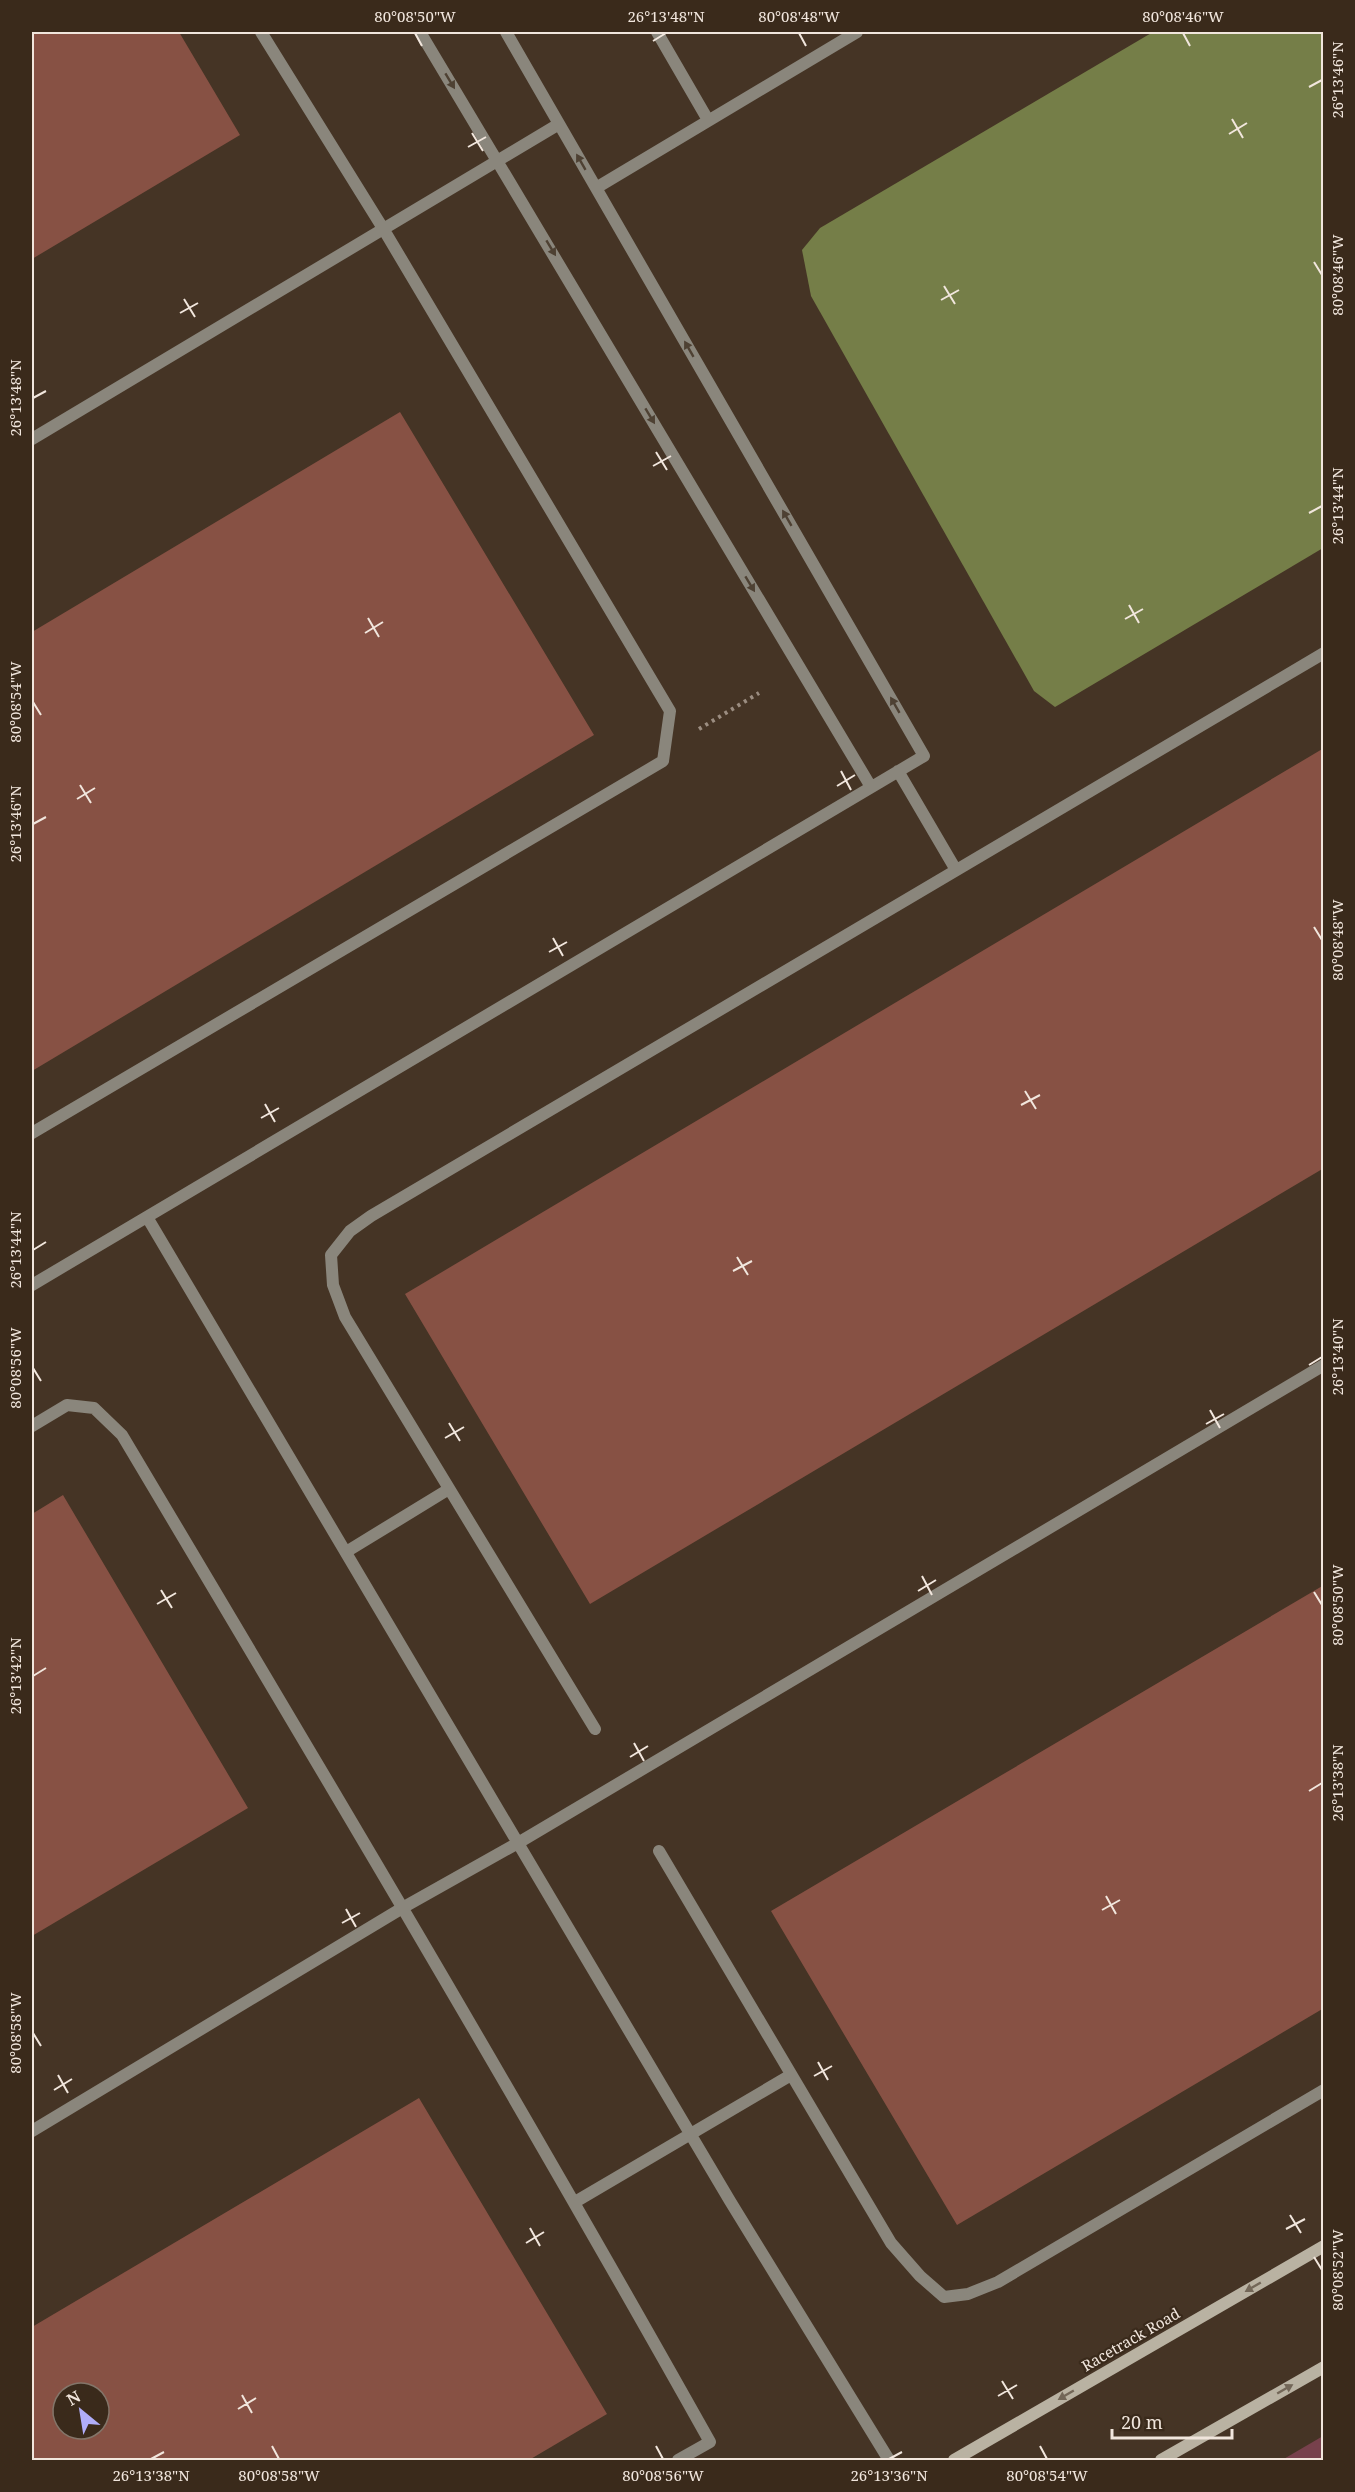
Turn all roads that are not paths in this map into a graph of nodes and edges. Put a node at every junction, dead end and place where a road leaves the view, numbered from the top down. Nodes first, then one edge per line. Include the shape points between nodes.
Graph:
1 (261, 32) edge
2 (420, 32) edge
3 (506, 32) edge
4 (657, 32) edge
5 (857, 32) edge
6 (708, 120) junction
7 (559, 124) junction
8 (499, 161) junction
9 (596, 188) junction
10 (384, 230) junction
11 (32, 439) edge
12 (1323, 652) edge
13 (898, 771) junction
14 (871, 788) junction
15 (956, 870) junction
16 (32, 1134) edge
17 (147, 1217) junction
18 (32, 1286) edge
19 (1323, 1365) edge
20 (32, 1426) edge
21 (449, 1490) junction
22 (346, 1552) junction
23 (595, 1729) dead end
24 (518, 1843) junction
25 (658, 1851) dead end
26 (404, 1906) junction
27 (791, 2075) junction
28 (1323, 2090) edge
29 (32, 2131) edge
30 (690, 2134) junction
31 (576, 2202) junction
32 (1323, 2246) edge
33 (1323, 2367) edge
34 (678, 2460) edge
35 (889, 2460) edge
36 (954, 2460) edge
37 (1161, 2460) edge

1 - 10 lane
2 -> 8 lane
3 - 7 lane
4 - 6 lane
5 - 6 lane
6 - 9 lane
7 - 8 lane
9 -> 7 lane
8 - 10 lane
8 -> 14 lane
13 -> 9 lane via 924,756
10 - 11 lane
10 - 16 lane via 669,711 663,761
12 - 15 lane
13 - 14 lane
13 - 15 lane
14 - 17 lane
15 - 21 lane via 350,1231 331,1255 333,1285 345,1317
17 - 18 lane
17 - 22 lane
19 - 24 lane
20 - 26 lane via 68,1405 94,1408 122,1435
21 - 22 lane
21 - 23 lane
22 - 24 lane
24 - 26 lane
24 - 30 lane
25 - 27 lane
26 - 29 lane
26 - 31 lane
27 - 28 lane via 891,2243 944,2297 968,2294 998,2282
27 - 30 lane
30 - 31 lane
30 - 35 lane
31 - 34 lane via 710,2442
32 -> 36 street, Racetrack Road
37 -> 33 street

